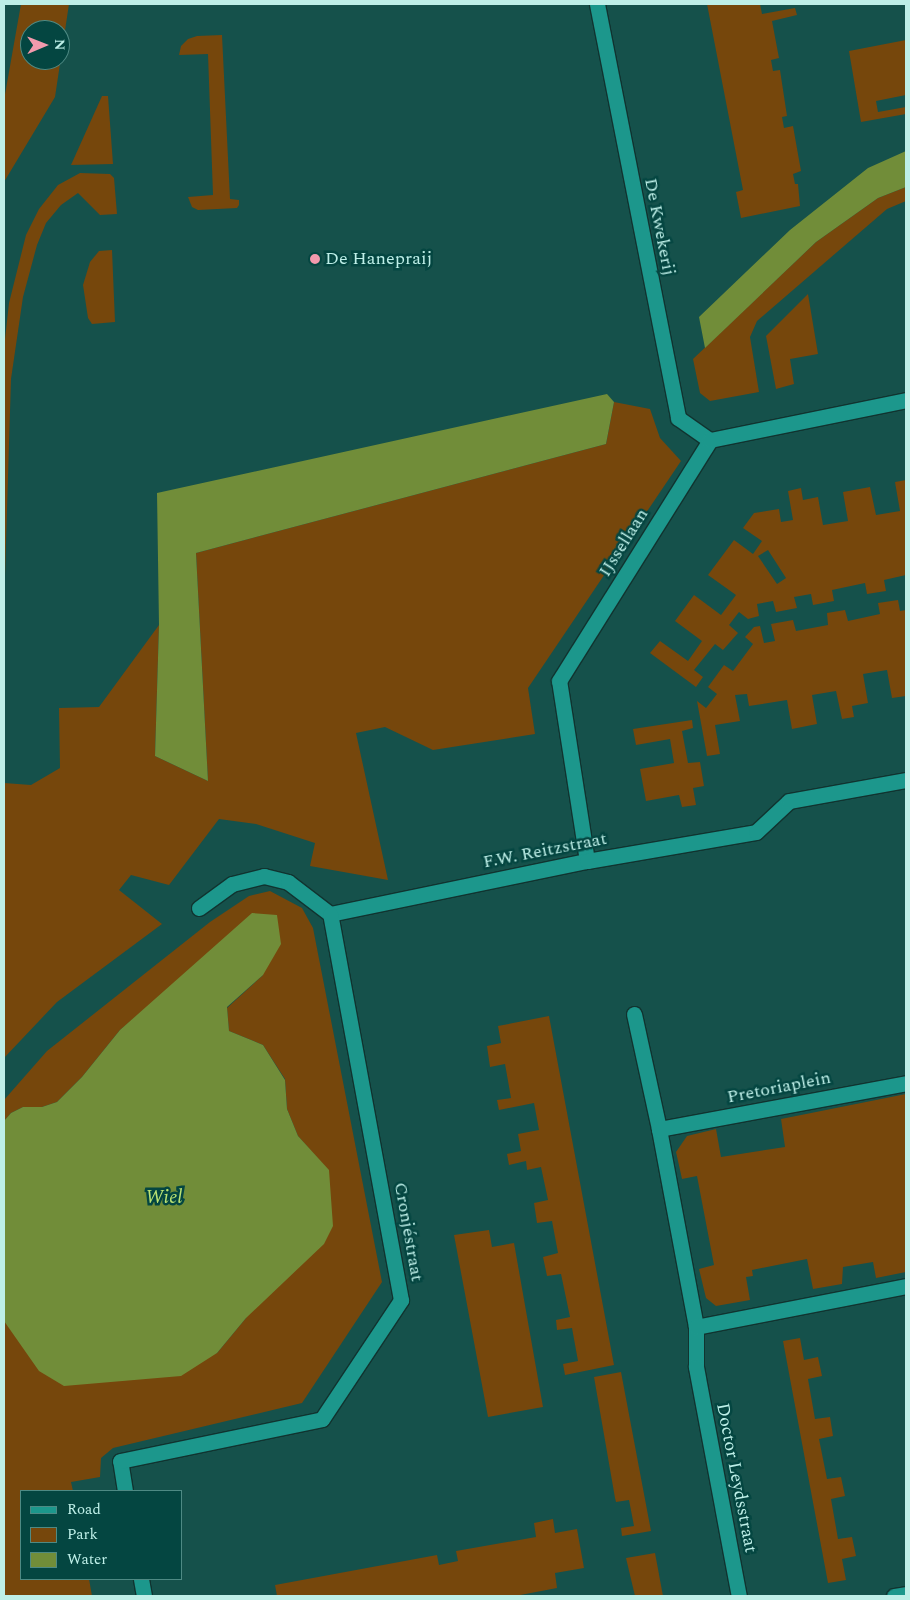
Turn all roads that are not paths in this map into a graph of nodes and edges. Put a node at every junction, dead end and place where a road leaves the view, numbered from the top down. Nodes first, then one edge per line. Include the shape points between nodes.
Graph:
1 (597, 4) edge
2 (906, 400) edge
3 (710, 440) junction
4 (906, 780) edge
5 (587, 861) junction
6 (199, 908) dead end
7 (330, 914) junction
8 (634, 1014) dead end
9 (906, 1083) edge
10 (659, 1129) junction
11 (906, 1286) edge
12 (696, 1327) junction
13 (125, 1490) edge
14 (141, 1580) edge
15 (906, 1594) edge
16 (144, 1596) edge
17 (739, 1596) edge
18 (894, 1596) edge

1 - 3 street, De Kwekerij via 678,418
2 - 3 street
3 - 5 street, IJssellaan via 559,681
4 - 5 street, F.W. Reitzstraat via 789,801 756,832
5 - 7 street, F.W. Reitzstraat
6 - 7 street via 232,884 264,876 288,882
7 - 13 street, Cronjéstraat via 401,1300 322,1419 120,1461
8 - 10 street
9 - 10 street, Pretoriaplein
10 - 12 street
11 - 12 street
12 - 17 street, Doctor Leydsstraat via 696,1368
14 - 16 street
15 - 18 street

